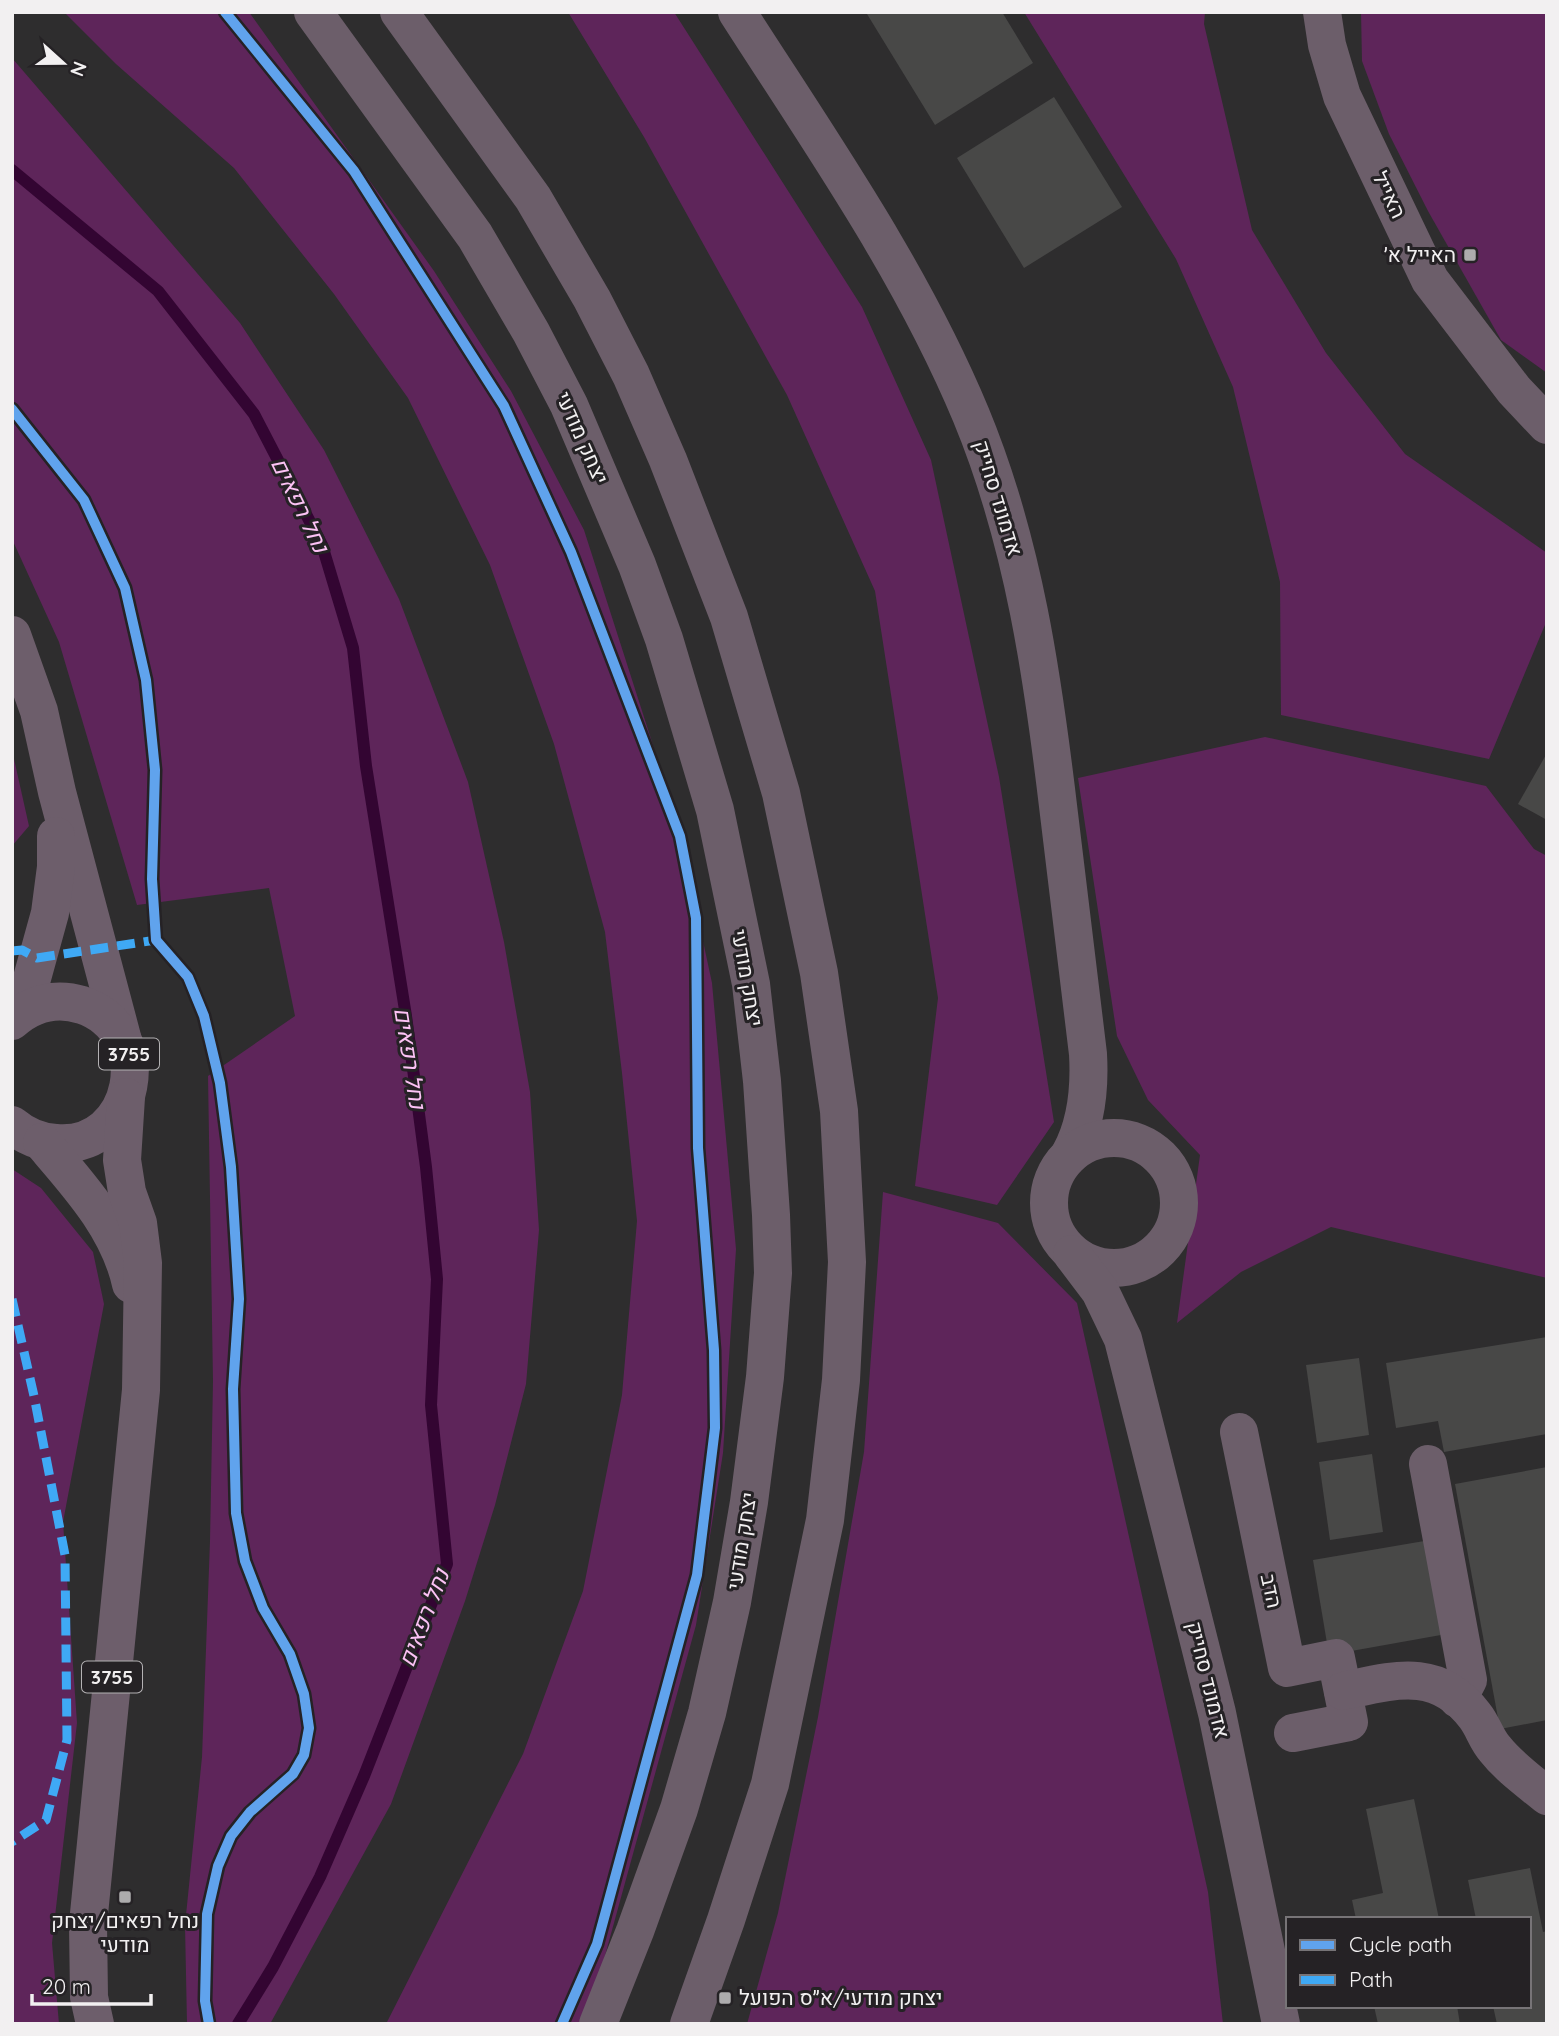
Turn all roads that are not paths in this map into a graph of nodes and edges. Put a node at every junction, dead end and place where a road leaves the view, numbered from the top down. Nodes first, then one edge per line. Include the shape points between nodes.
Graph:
1 (313, 12) edge
2 (398, 12) edge
3 (737, 12) edge
4 (1321, 12) edge
5 (1547, 425) edge
6 (12, 635) edge
7 (57, 792) junction
8 (18, 1016) edge
9 (122, 1037) junction
10 (1087, 1043) junction
11 (127, 1097) junction
12 (22, 1132) edge
13 (1147, 1146) junction
14 (1070, 1154) junction
15 (1157, 1252) junction
16 (1072, 1254) junction
17 (141, 1330) junction
18 (1123, 1339) junction
19 (1239, 1432) dead end
20 (1427, 1464) dead end
21 (1343, 1692) junction
22 (1458, 1699) junction
23 (1293, 1733) dead end
24 (1547, 1796) edge
25 (94, 2024) edge
26 (598, 2024) edge
27 (689, 2024) edge
28 (1282, 2024) edge

1 - 26 street, יצחק מודעי via 475,236 569,405 664,639 715,810 751,984 762,1082 772,1273 750,1502 707,1713 679,1809
2 - 27 street via 533,198 592,299 668,460 729,617 778,781 821,987 839,1111 847,1262 841,1380 825,1520 770,1784
3 - 10 street, אדמונד סחייק via 902,275 951,369 990,468 1020,570 1042,676
4 - 5 street, האייל via 1342,96 1430,280 1514,390
6 - 7 main road, 3755 via 39,711
7 - 8 main road, 3755 via 50,913
7 - 9 main road, 3755
8 - 9 main road, 3755 via 45,1002 69,1001 109,1020
9 - 11 main road, 3755 via 130,1056
10 - 13 street, אדמונד סחייק via 1108,1098
10 - 14 street, אדמונד סחייק via 1086,1111
11 - 12 main road, 3755 via 102,1130 83,1140 63,1144
11 - 17 main road, 3755 via 122,1160 143,1262
12 - 17 main road, 3755 via 85,1191 105,1221 127,1264
13 - 14 street via 1106,1138
13 - 15 street via 1169,1168 1179,1196 1175,1227
14 - 16 street via 1057,1170 1048,1200 1054,1230
15 - 16 street via 1140,1264 1121,1269 1090,1265
15 - 18 street, אדמונד סחייק via 1133,1290
16 - 18 street, אדמונד סחייק via 1105,1300
17 - 25 main road, 3755 via 141,1390 88,1924
18 - 28 street, אדמונד סחייק via 1217,1713
19 - 21 street, הדב via 1287,1668 1336,1658
20 - 22 street via 1468,1680
21 - 22 street via 1397,1679 1418,1680
21 - 23 street, הדב via 1349,1722
22 - 24 street via 1476,1717 1495,1749

